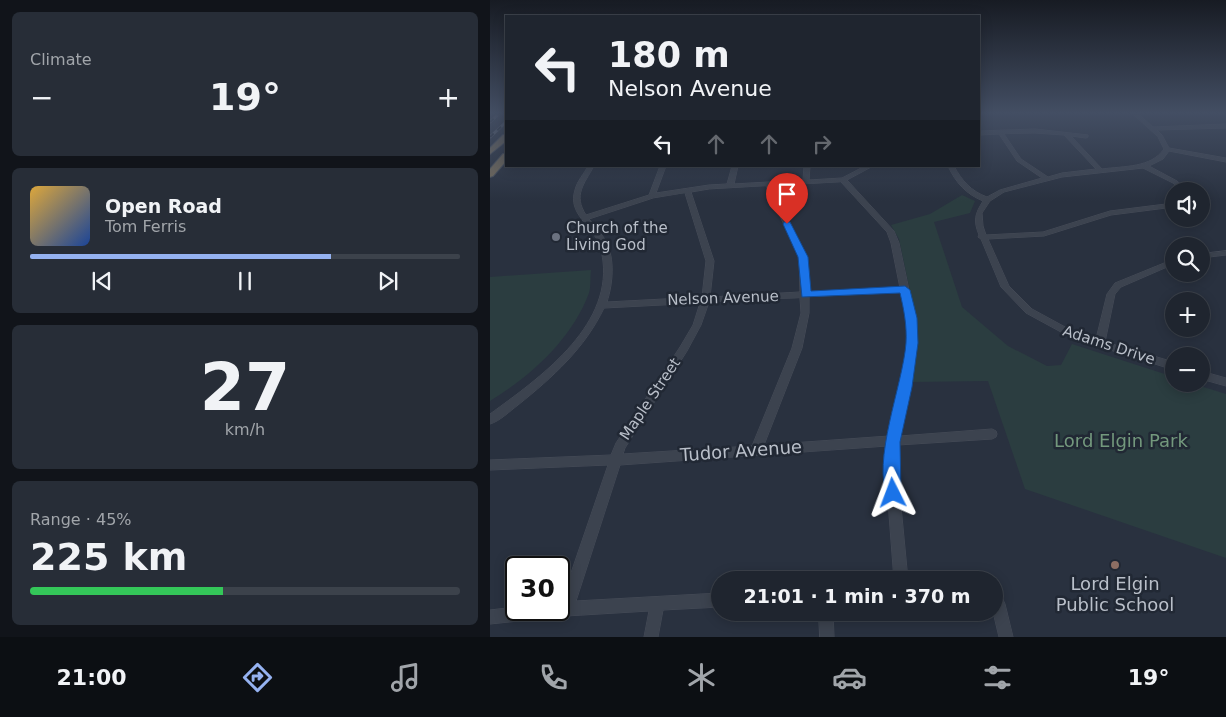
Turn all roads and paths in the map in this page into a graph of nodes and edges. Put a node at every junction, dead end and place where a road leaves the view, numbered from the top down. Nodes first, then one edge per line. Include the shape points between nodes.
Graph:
1 (501, 142) edge
2 (1007, 142) edge
3 (1073, 142) edge
4 (1164, 142) edge
5 (1167, 149) junction
6 (490, 152) edge
7 (505, 157) edge
8 (1226, 160) edge
9 (1144, 166) junction
10 (590, 167) edge
11 (663, 167) edge
12 (734, 167) edge
13 (807, 167) edge
14 (868, 167) edge
15 (951, 167) edge
16 (1101, 170) junction
17 (490, 174) edge
18 (1046, 178) junction
19 (843, 180) junction
20 (806, 181) junction
21 (1175, 182) edge
22 (768, 184) junction
23 (730, 186) junction
24 (687, 190) junction
25 (652, 196) junction
26 (987, 200) junction
27 (1165, 206) edge
28 (584, 218) junction
29 (982, 237) junction
30 (1226, 253) edge
31 (1210, 255) edge
32 (1165, 265) edge
33 (905, 290) junction
34 (806, 295) junction
35 (706, 298) junction
36 (602, 305) junction
37 (1100, 344) junction
38 (1165, 363) edge
39 (1210, 377) edge
40 (1226, 382) edge
41 (490, 420) edge
42 (992, 434) dead end
43 (893, 442) junction
44 (756, 450) junction
45 (614, 460) junction
46 (490, 465) edge
47 (900, 571) edge
48 (570, 598) edge
49 (711, 601) edge
50 (657, 604) junction
51 (570, 610) edge
52 (505, 616) edge
53 (490, 617) edge
54 (826, 621) edge
55 (1002, 621) edge
56 (651, 637) edge
57 (827, 637) edge
58 (1006, 637) edge

1 - 6 highway
2 - 18 street via 1020,160
3 - 16 street
4 - 5 street
5 - 8 street
5 - 9 street via 1161,158
7 - 17 highway
9 - 16 street
9 - 21 street
10 - 28 street via 577,194 576,205
11 - 25 street
12 - 23 street
13 - 20 street
14 - 19 street
15 - 26 street via 959,184
16 - 18 street
18 - 26 street via 1002,191
19 - 20 street
19 - 33 street via 890,231
20 - 22 street
22 - 23 street
22 - 34 street via 803,257
23 - 24 street
24 - 25 street
24 - 35 street, Maple Street via 710,261
25 - 28 street
26 - 29 street, Adams Drive via 979,213
27 - 29 street via 1110,213 1044,234
28 - 36 street via 600,234 606,249 610,276
29 - 37 street, Adams Drive via 1005,288 1029,311 1060,330
30 - 31 street
32 - 37 street via 1118,285 1111,294
33 - 34 street, Nelson Avenue
33 - 43 street via 912,343
34 - 35 street, Nelson Avenue
34 - 44 street via 797,348
35 - 36 street, Nelson Avenue
35 - 45 street, Maple Street via 697,325 684,348
36 - 41 street via 574,348 555,368
37 - 38 street, Adams Drive
39 - 40 street
42 - 43 street, Tudor Avenue
43 - 44 street, Tudor Avenue
43 - 47 street via 892,475
44 - 45 street, Tudor Avenue
45 - 46 street, Tudor Avenue
45 - 48 street, Maple Street
49 - 50 street
50 - 51 street
50 - 56 street
52 - 53 street
54 - 57 street
55 - 58 street

